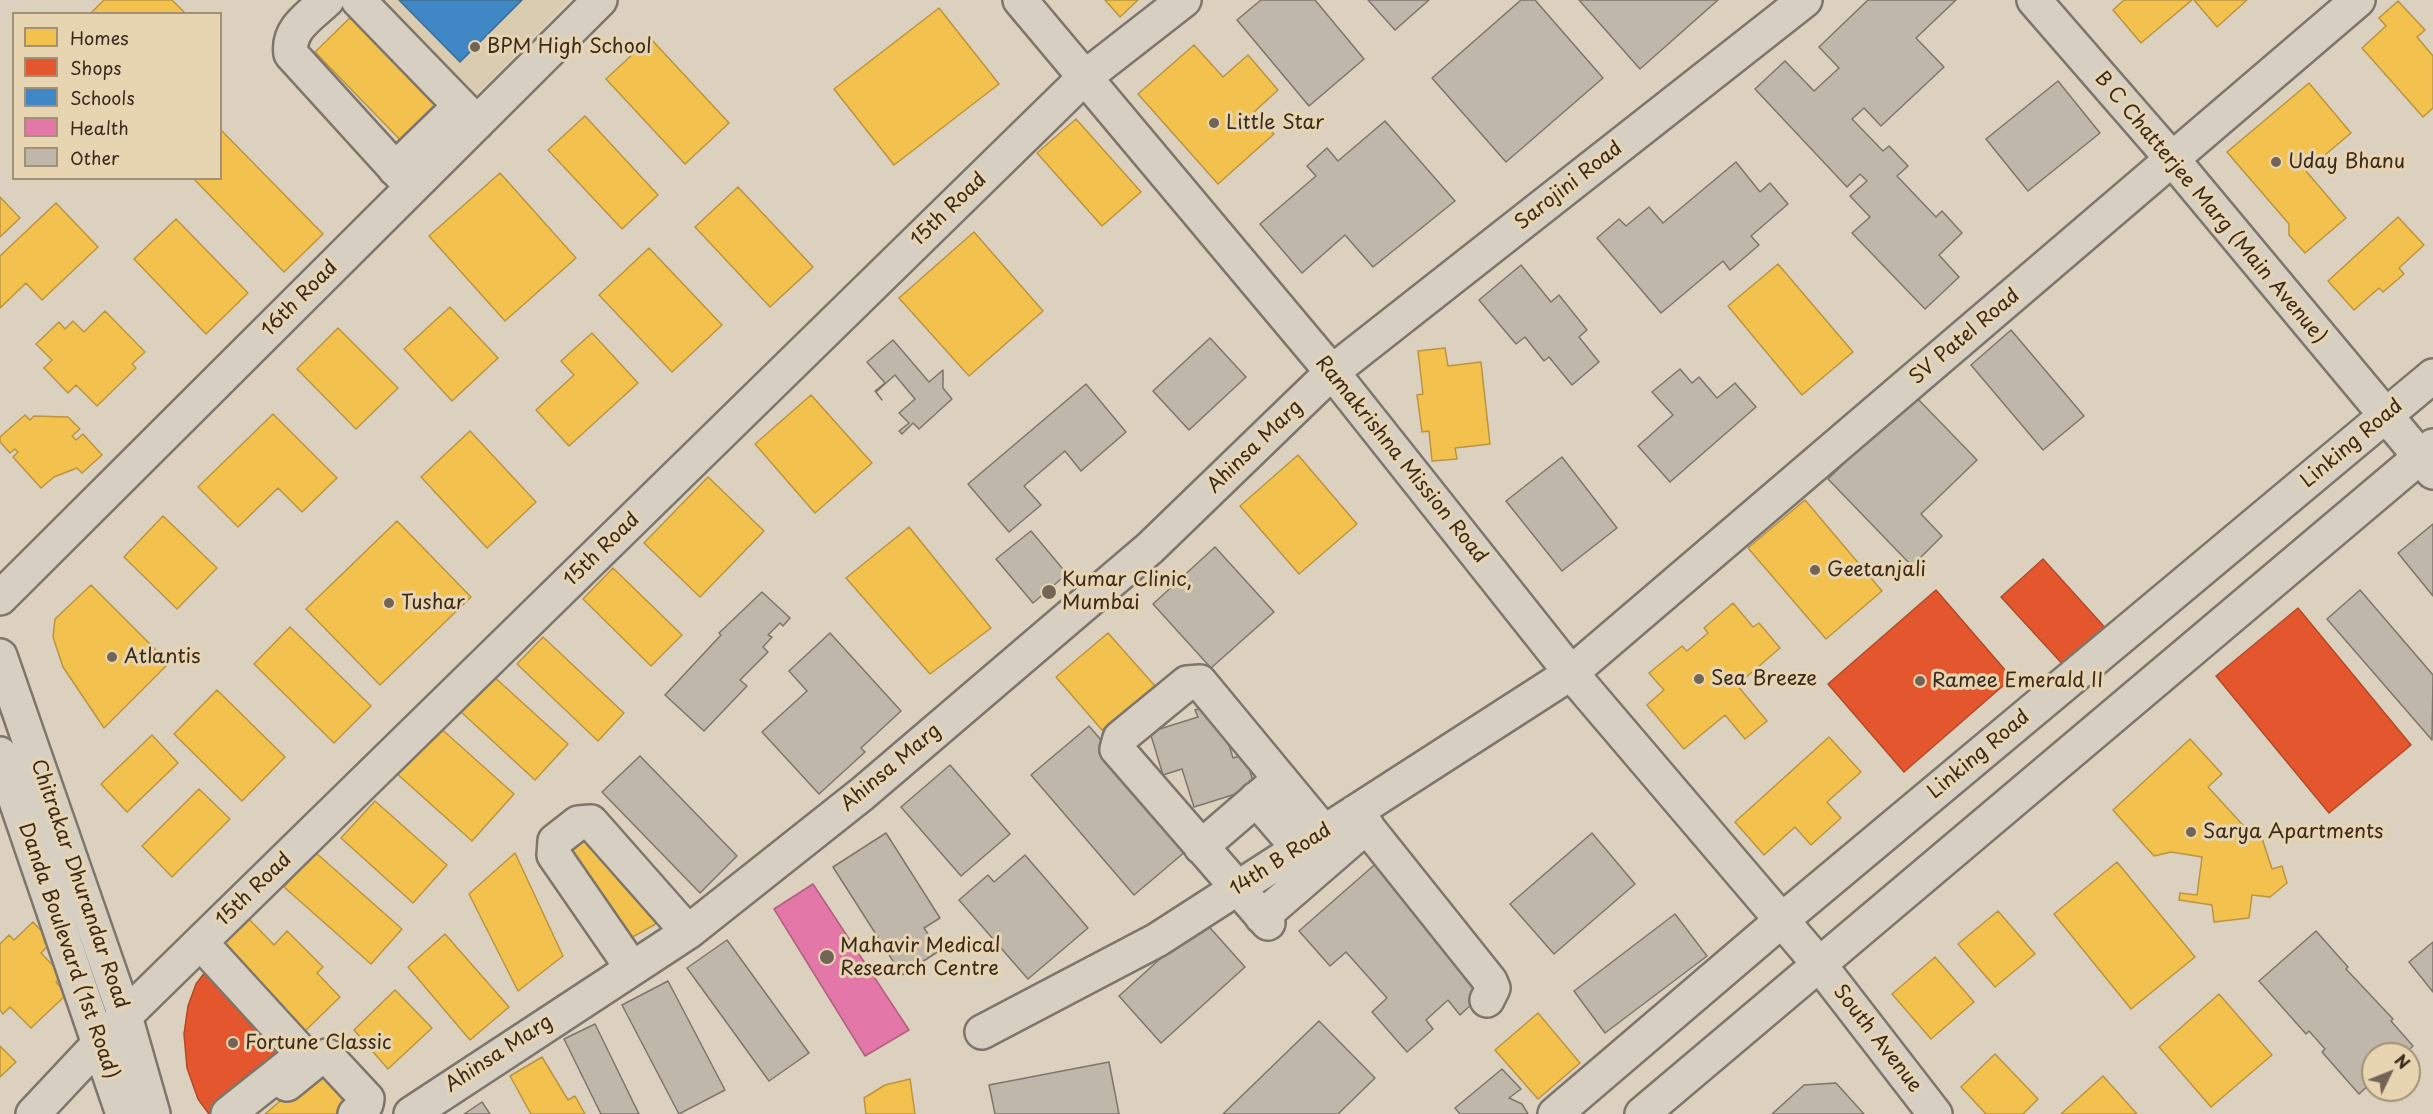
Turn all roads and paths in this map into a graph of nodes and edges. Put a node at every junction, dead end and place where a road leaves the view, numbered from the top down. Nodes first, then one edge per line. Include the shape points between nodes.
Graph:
1 (327, 0) edge
2 (358, 0) edge
3 (600, 0) edge
4 (1020, 0) edge
5 (1184, 0) edge
6 (1805, 0) edge
7 (2034, 0) edge
8 (2358, 0) edge
9 (1084, 78) junction
10 (469, 114) junction
11 (2173, 160) junction
12 (403, 178) junction
13 (1332, 372) junction
14 (2433, 376) edge
15 (2385, 416) junction
16 (2429, 458) edge
17 (0, 598) edge
18 (0, 656) edge
19 (1570, 673) junction
20 (0, 754) edge
21 (1268, 789) junction
22 (1361, 819) junction
23 (1312, 841) junction
24 (1201, 847) junction
25 (1237, 889) junction
26 (1782, 920) junction
27 (684, 927) junction
28 (201, 943) junction
29 (629, 963) junction
30 (1819, 964) junction
31 (1487, 1000) dead end
32 (125, 1016) junction
33 (982, 1032) dead end
34 (100, 1042) junction
35 (1644, 1113) edge
36 (33, 1114) edge
37 (123, 1114) edge
38 (153, 1114) edge
39 (228, 1114) edge
40 (250, 1114) edge
41 (355, 1114) edge
42 (411, 1114) edge
43 (1555, 1114) edge
44 (1935, 1114) edge

1 - 12 street via 294,32 289,41 291,54
2 - 10 street
3 - 10 street, 16th Road
4 - 9 street, Ramakrishna Mission Road
5 - 9 street, 15th Road
6 - 13 street, Sarojini Road
7 - 11 street, B C Chatterjee Marg (Main Avenue)
8 - 11 street, SV Patel Road
9 - 13 street, Ramakrishna Mission Road
9 - 28 street, 15th Road
10 - 12 street, 16th Road
11 - 15 street, B C Chatterjee Marg (Main Avenue)
11 - 19 street, SV Patel Road
12 - 17 street, 16th Road
13 - 19 street, Ramakrishna Mission Road
13 - 27 street, Ahinsa Marg via 1150,548 862,794
14 - 15 street, Linking Road
15 - 16 street, B C Chatterjee Marg (Main Avenue)
15 - 26 street, Linking Road
16 - 30 street
18 - 32 street, Chitrakar Dhurandar Road
19 - 22 street, 14th B Road
19 - 26 street, Ramakrishna Mission Road
20 - 34 street, Danda Boulevard (1st Road)
21 - 23 street
21 - 24 street
21 - 24 street via 1200,682 1187,683 1123,735 1117,749
22 - 23 street, 14th B Road
22 - 25 street via 1265,920
22 - 31 street via 1490,981 1494,988
23 - 25 street, 14th B Road
24 - 25 street
25 - 33 street, 14th B Road via 1157,940
26 - 30 street, South Avenue
26 - 43 street, Linking Road
27 - 29 street, Ahinsa Marg
27 - 29 street via 591,822 578,823 555,841 554,855
28 - 32 street, 15th Road
28 - 39 street via 298,1049 296,1060
29 - 42 street, Ahinsa Marg
30 - 35 street
30 - 44 street, South Avenue
32 - 34 street, 15th Road
32 - 38 street, Chitrakar Dhurandar Road
34 - 36 street, 15th Road
34 - 37 street, Danda Boulevard (1st Road)
40 - 41 street via 323,1056 334,1060 368,1099

